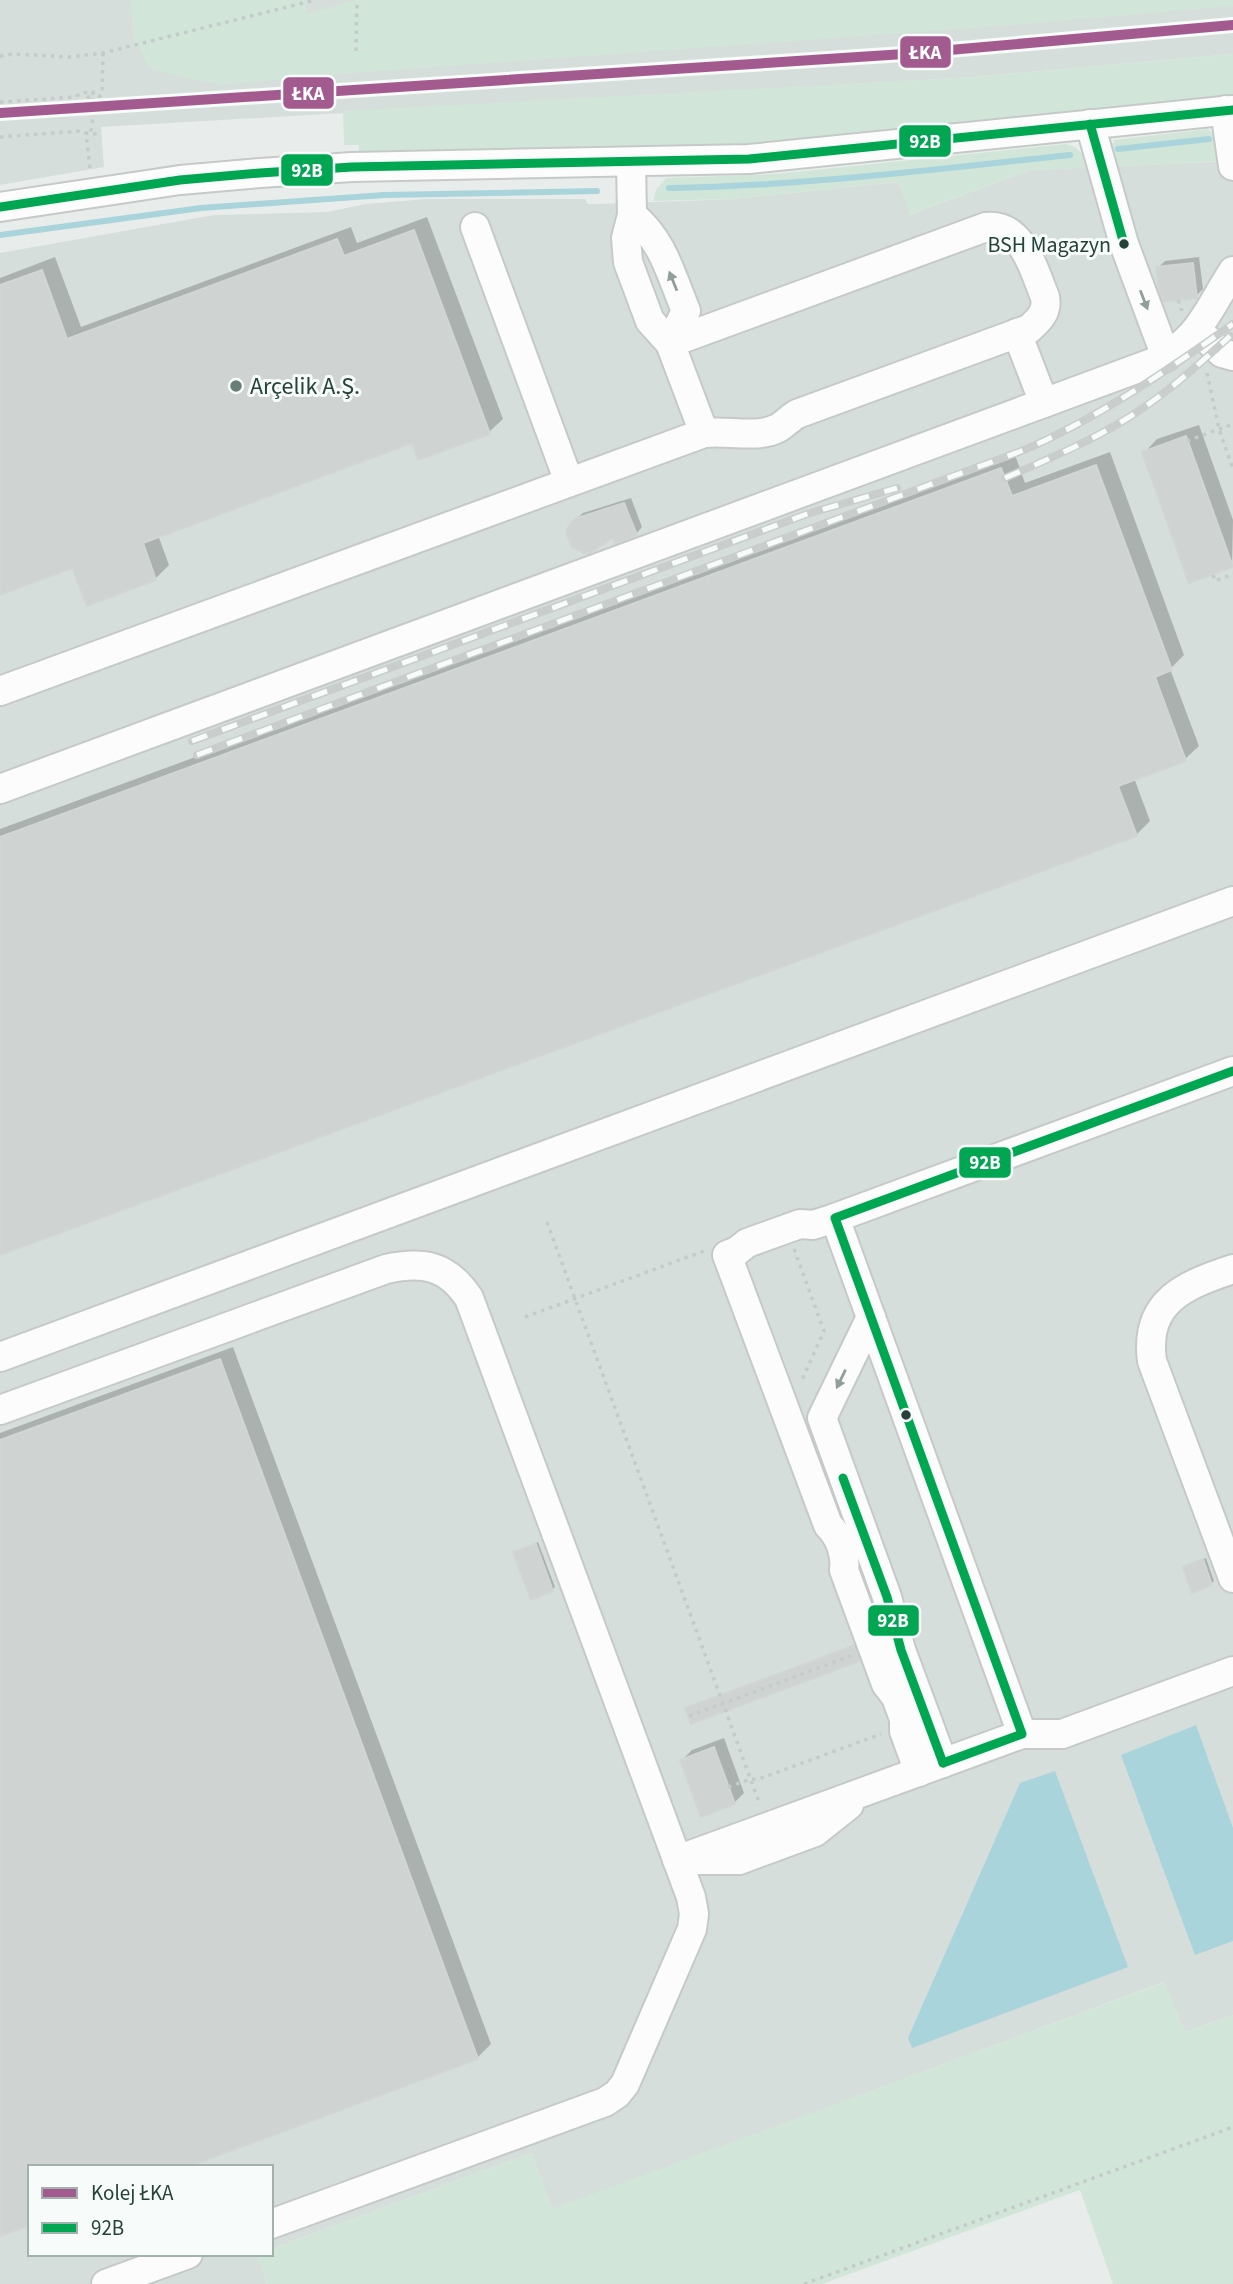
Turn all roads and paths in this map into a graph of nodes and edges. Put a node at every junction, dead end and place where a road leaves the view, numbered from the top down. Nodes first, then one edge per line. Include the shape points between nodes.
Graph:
1 (315, 0) edge
2 (357, 0) edge
3 (356, 51) dead end
4 (103, 53) junction
5 (0, 56) edge
6 (91, 100) junction
7 (0, 102) edge
8 (1229, 110) edge
9 (1090, 124) junction
10 (86, 133) junction
11 (0, 136) edge
12 (631, 162) junction
13 (1233, 166) edge
14 (91, 180) dead end
15 (0, 207) edge
16 (632, 215) junction
17 (475, 227) dead end
18 (1233, 271) edge
19 (1178, 300) dead end
20 (1017, 332) junction
21 (1194, 334) junction
22 (670, 343) junction
23 (1233, 356) edge
24 (1166, 357) junction
25 (1044, 403) junction
26 (1233, 424) edge
27 (1219, 429) junction
28 (704, 433) junction
29 (1187, 441) dead end
30 (1233, 469) edge
31 (569, 482) junction
32 (1233, 574) edge
33 (1213, 575) dead end
34 (0, 691) edge
35 (0, 789) edge
36 (1233, 901) edge
37 (1233, 1071) edge
38 (824, 1221) junction
39 (547, 1222) dead end
40 (1233, 1269) edge
41 (871, 1317) junction
42 (0, 1357) edge
43 (0, 1410) edge
44 (1233, 1578) edge
45 (873, 1648) junction
46 (1233, 1671) edge
47 (724, 1703) junction
48 (689, 1716) dead end
49 (1022, 1734) junction
50 (931, 1767) junction
51 (869, 1789) junction
52 (764, 1816) junction
53 (677, 1860) junction
54 (1233, 2127) edge
55 (273, 2223) edge
56 (183, 2256) edge
57 (106, 2284) edge
58 (804, 2284) edge

1 - 4 path
2 - 3 path
4 - 5 path
4 - 6 path via 102,94
6 - 7 path via 88,97 93,97 93,92
6 - 10 path via 91,130 95,134
8 - 9 street
8 - 13 street
9 - 12 street via 749,159
9 -> 24 street via 1124,244
10 - 11 path
10 - 14 path
12 - 15 street via 260,173
12 - 16 street
16 - 22 street via 626,238 628,262 650,321
22 -> 16 street via 686,310 658,242
17 - 31 street
18 - 21 street
19 - 21 path
20 - 22 street via 1042,317 1045,297 1023,246 992,226
20 - 25 street
20 - 28 street via 797,414 776,429
21 - 23 street
21 - 24 street
21 - 27 path via 1207,369
22 - 28 street
24 - 25 street
25 - 35 street
26 - 27 path
27 - 29 path
27 - 30 path
28 - 31 street
31 - 34 street
32 - 33 path via 1215,581
36 - 42 street
37 - 38 street
38 - 41 street
38 - 45 street via 747,1242 727,1255 828,1525 836,1533 845,1558 844,1570
39 - 47 path
40 - 44 street via 1194,1282 1168,1301 1157,1318 1150,1348
41 - 49 street
41 -> 50 street via 822,1418 887,1597
43 - 53 street via 386,1269 429,1266 444,1272 469,1298
45 - 47 path
45 - 50 street via 895,1722
46 - 49 street via 1062,1734
47 - 48 path
47 - 52 path
49 - 50 street
50 - 51 street
51 - 52 street via 804,1801
51 - 53 street
52 - 53 street via 727,1829
53 - 55 street via 691,1897 692,1929 617,2094
54 - 58 path
56 - 57 street

